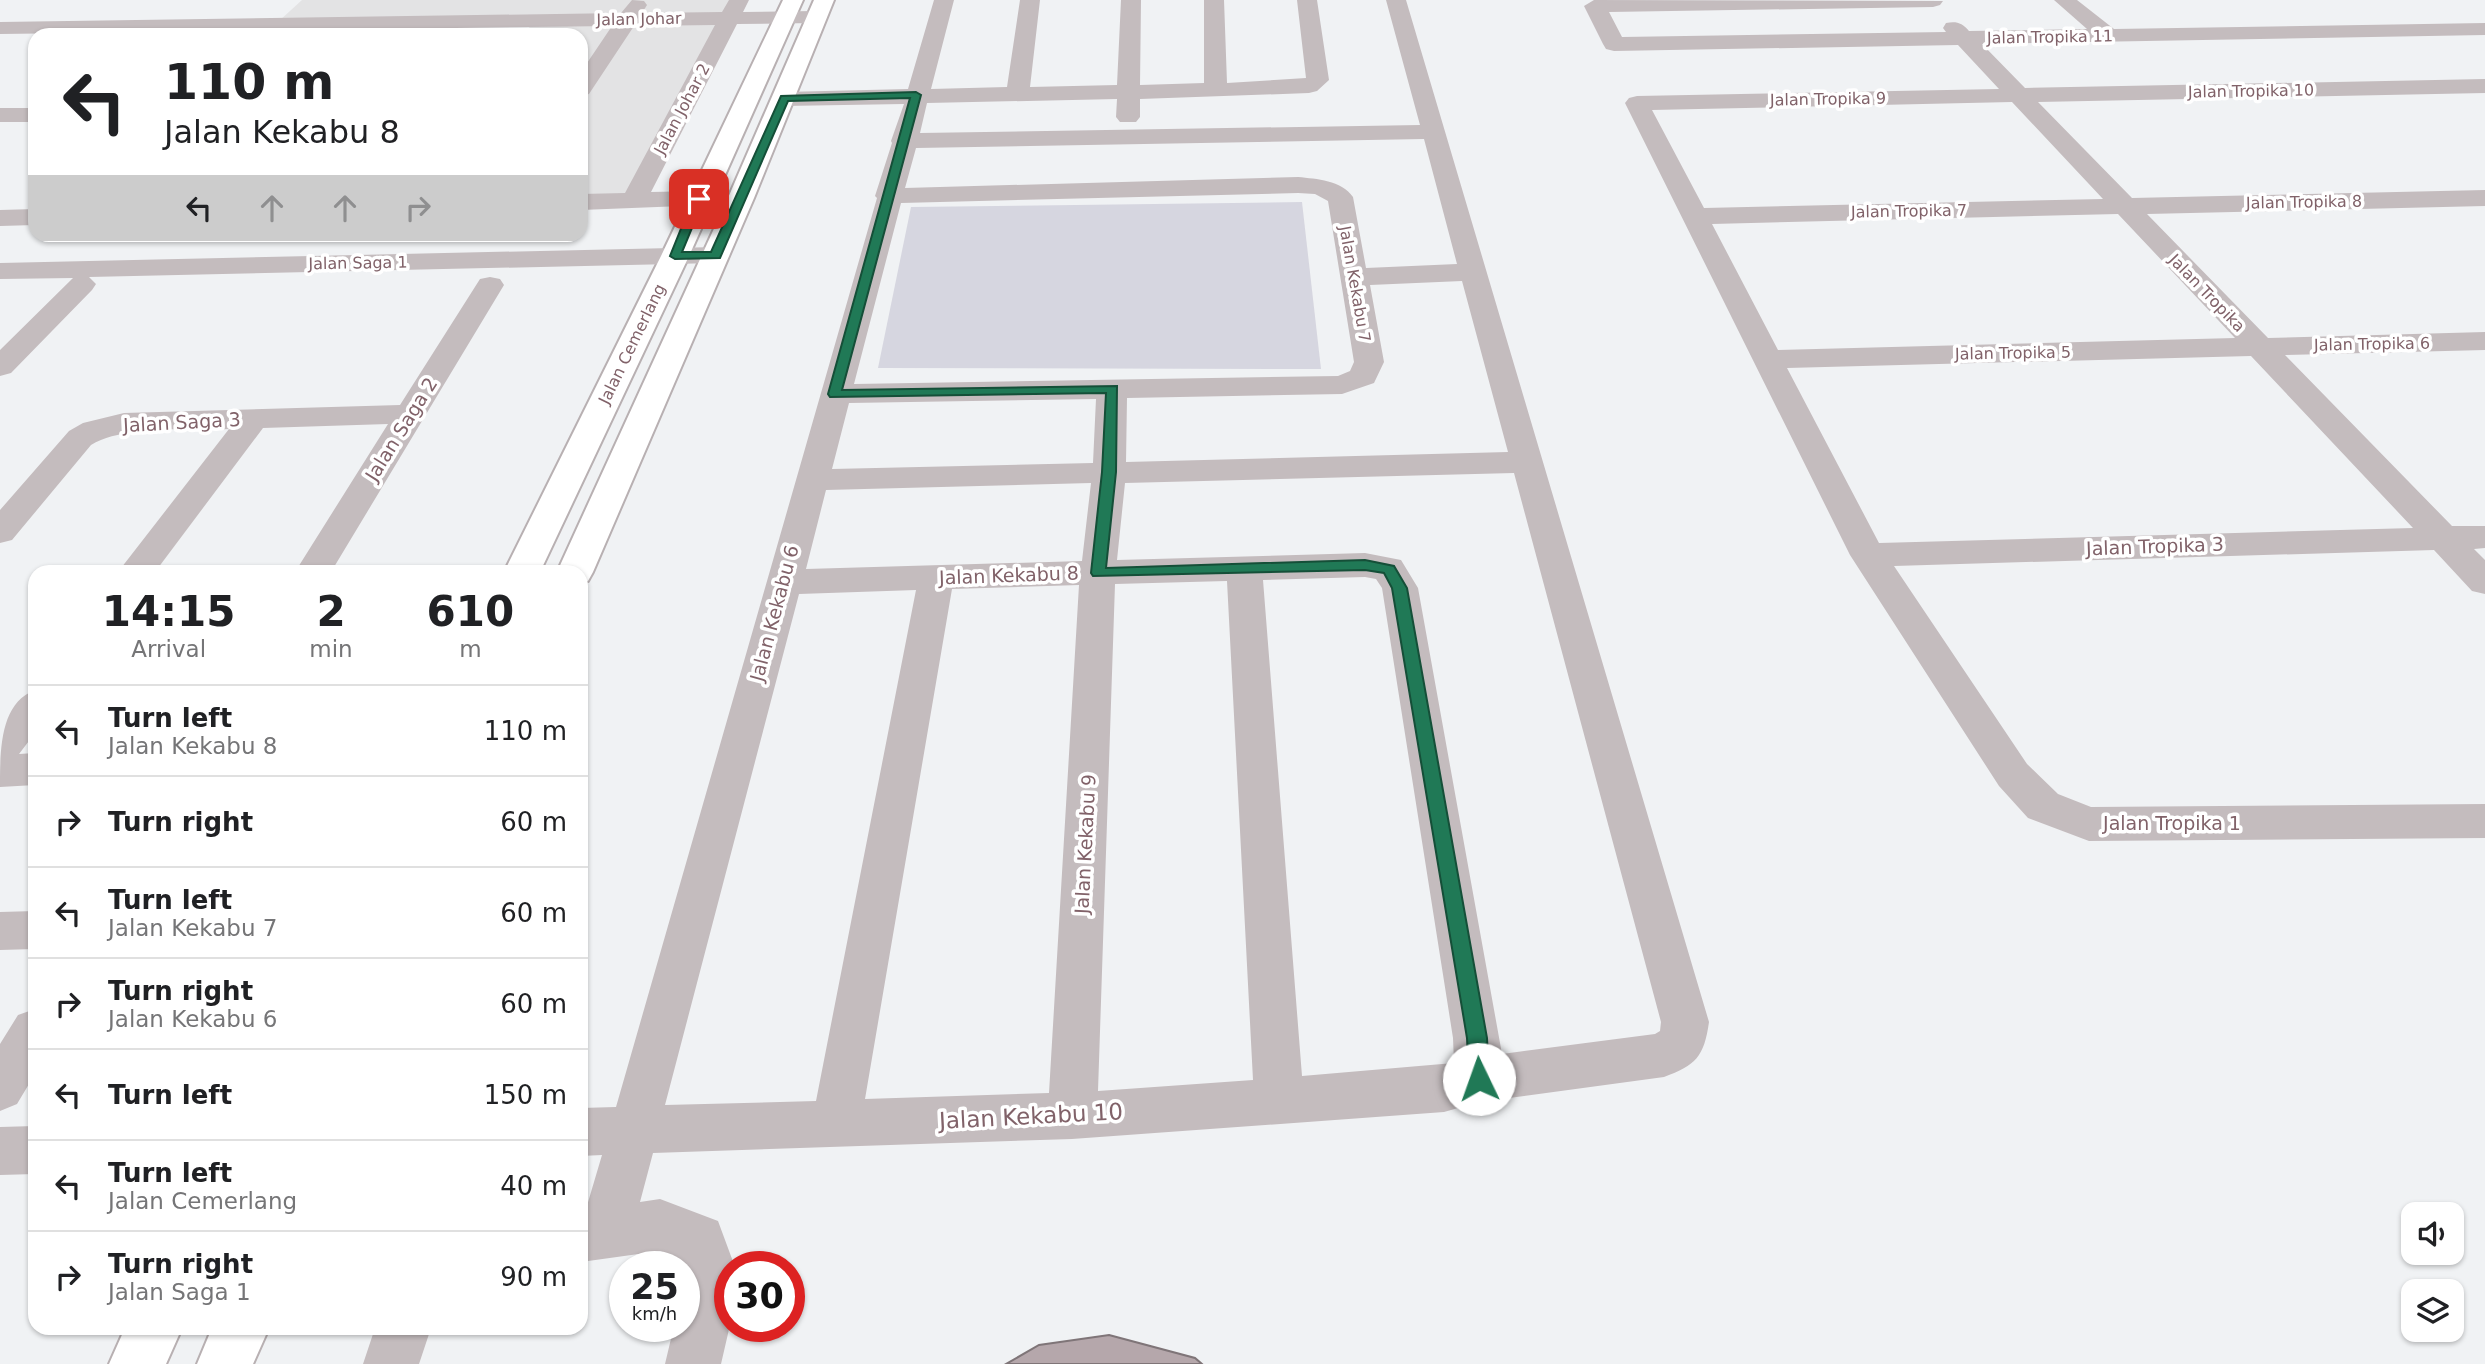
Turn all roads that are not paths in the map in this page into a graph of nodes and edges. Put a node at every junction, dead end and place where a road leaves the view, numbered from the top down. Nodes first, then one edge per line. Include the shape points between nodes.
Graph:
1 (224, 0) edge
2 (296, 0) edge
3 (421, 0) edge
4 (543, 0) edge
5 (640, 0) edge
6 (944, 0) edge
7 (1030, 0) edge
8 (1131, 0) edge
9 (1214, 0) edge
10 (1307, 0) edge
11 (1396, 0) edge
12 (2064, 0) edge
13 (1933, 1) edge
14 (820, 8) edge
15 (734, 9) edge
16 (788, 9) edge
17 (2472, 10) dead end
18 (627, 19) junction
19 (401, 23) junction
20 (269, 25) junction
21 (0, 28) edge
22 (28, 28) edge
23 (182, 28) edge
24 (203, 28) edge
25 (522, 28) edge
26 (2485, 29) edge
27 (2109, 36) junction
28 (1963, 38) junction
29 (588, 78) edge
30 (2485, 86) edge
31 (1130, 90) junction
32 (1216, 90) junction
33 (1018, 93) junction
34 (916, 95) junction
35 (2018, 95) junction
36 (784, 99) junction
37 (1637, 103) joint
38 (0, 115) edge
39 (28, 115) edge
40 (1434, 132) junction
41 (1127, 138) junction
42 (903, 141) junction
43 (1124, 190) junction
44 (888, 196) junction
45 (2485, 198) edge
46 (699, 199) junction
47 (634, 200) junction
48 (588, 202) edge
49 (2124, 206) junction
50 (1695, 216) junction
51 (28, 217) edge
52 (0, 218) edge
53 (675, 256) junction
54 (716, 256) junction
55 (0, 271) edge
56 (1472, 272) junction
57 (1354, 276) junction
58 (82, 284) dead end
59 (490, 285) dead end
60 (2485, 341) edge
61 (2259, 347) junction
62 (1768, 359) junction
63 (0, 367) edge
64 (1112, 389) junction
65 (834, 394) junction
66 (411, 414) junction
67 (254, 419) junction
68 (1527, 462) junction
69 (1109, 472) junction
70 (811, 480) junction
71 (0, 532) edge
72 (2442, 537) junction
73 (2485, 537) edge
74 (1868, 555) junction
75 (141, 565) edge
76 (317, 565) edge
77 (525, 565) edge
78 (578, 565) edge
79 (1244, 569) junction
80 (1098, 573) junction
81 (936, 577) junction
82 (783, 582) junction
83 (2485, 582) edge
84 (28, 713) edge
85 (0, 750) edge
86 (28, 769) edge
87 (0, 771) edge
88 (2485, 821) edge
89 (28, 930) edge
90 (0, 931) edge
91 (28, 1042) edge
92 (1479, 1079) junction
93 (0, 1088) edge
94 (1279, 1101) junction
95 (1072, 1116) junction
96 (836, 1124) junction
97 (633, 1131) junction
98 (588, 1132) edge
99 (28, 1150) edge
100 (0, 1151) edge
101 (593, 1234) edge
102 (151, 1335) edge
103 (238, 1335) edge
104 (401, 1335) edge
105 (137, 1364) edge
106 (225, 1364) edge
107 (391, 1364) edge
108 (693, 1364) edge

1 - 23 street
2 - 20 street
3 - 19 street
4 - 25 street
5 - 18 street
6 - 34 street, Jalan Kekabu 6
7 - 33 street
8 - 31 street
9 - 32 street
10 - 32 street via 1318,80 1298,88
11 - 40 street, Jalan Kekabu 10
12 - 27 street
13 - 28 street, Jalan Tropika
13 - 28 street, Jalan Tropika 11 via 1595,6 1614,44
14 - 16 street, Jalan Johar
14 - 36 main road, Jalan Cemerlang
15 - 16 street, Jalan Johar
15 - 18 street, Jalan Johar
15 - 47 street, Jalan Johar 2
16 - 46 main road, Jalan Cemerlang
17 - 26 street
18 - 25 street, Jalan Johar
18 - 29 street
19 - 20 street, Jalan Johar
19 - 25 street, Jalan Johar
20 - 24 street, Jalan Johar
21 - 22 street, Jalan Johar
26 - 27 street, Jalan Tropika 11
27 - 28 street, Jalan Tropika 11
28 - 35 street, Jalan Tropika
30 - 35 street, Jalan Tropika 10
31 - 32 street
31 - 33 street
31 - 41 street
33 - 34 street
34 - 36 street
34 - 42 street, Jalan Kekabu 6
35 - 37 street, Jalan Tropika 9
35 - 49 street, Jalan Tropika
36 - 54 main road, Jalan Cemerlang
37 - 50 street, Jalan Tropika 1
38 - 39 street
40 - 41 street
40 - 56 street, Jalan Kekabu 10
41 - 42 street
41 - 43 street
42 - 44 street, Jalan Kekabu 6
43 - 44 street, Jalan Kekabu 7
43 - 57 street, Jalan Kekabu 7 via 1321,187 1340,197
44 - 65 street, Jalan Kekabu 6
45 - 49 street, Jalan Tropika 8
46 - 47 street
46 - 53 main road, Jalan Cemerlang
47 - 48 street
49 - 50 street, Jalan Tropika 7
49 - 61 street, Jalan Tropika
50 - 62 street, Jalan Tropika 1
51 - 52 street
53 - 54 street, Jalan Saga 1
53 - 55 street, Jalan Saga 1
53 - 77 main road, Jalan Cemerlang
54 - 78 main road, Jalan Cemerlang
56 - 57 street
56 - 68 street, Jalan Kekabu 10
57 - 64 street, Jalan Kekabu 7 via 1369,362 1363,377 1342,385
58 - 63 street
59 - 66 street, Jalan Saga 2
60 - 61 street, Jalan Tropika 6
61 - 62 street, Jalan Tropika 5
61 - 72 street, Jalan Tropika
62 - 74 street, Jalan Tropika 1
64 - 65 street, Jalan Kekabu 7
64 - 69 street, Jalan Kekabu 9
65 - 70 street, Jalan Kekabu 6
66 - 67 street, Jalan Saga 3
66 - 76 street, Jalan Saga 2
67 - 71 street, Jalan Saga 3 via 124,423 94,430 80,438
67 - 75 street
68 - 69 street
68 - 92 street, Jalan Kekabu 10 via 1685,1022 1682,1042 1664,1055
69 - 70 street
69 - 80 street, Jalan Kekabu 9
70 - 82 street, Jalan Kekabu 6
72 - 73 street, Jalan Tropika 3
72 - 74 street, Jalan Tropika 3
72 - 83 street, Jalan Tropika
74 - 88 street, Jalan Tropika 1 via 2013,775 2043,806 2089,824
79 - 80 street, Jalan Kekabu 8
79 - 92 street, Jalan Kekabu 8 via 1365,565 1388,569 1399,588 1477,1038
79 - 94 street
80 - 81 street, Jalan Kekabu 8
80 - 95 street, Jalan Kekabu 9
81 - 82 street, Jalan Kekabu 8
81 - 96 street
82 - 97 street, Jalan Kekabu 6
84 - 85 street
86 - 87 street
89 - 90 street
91 - 93 street
92 - 94 street, Jalan Kekabu 10 via 1444,1089
94 - 95 street, Jalan Kekabu 10
95 - 96 street, Jalan Kekabu 10
96 - 97 street, Jalan Kekabu 10
97 - 98 street, Jalan Kekabu 10
97 - 101 street, Jalan Kekabu 6
99 - 100 street
101 - 108 street via 660,1225 699,1240 713,1280
102 - 105 main road
103 - 106 main road
104 - 107 street

